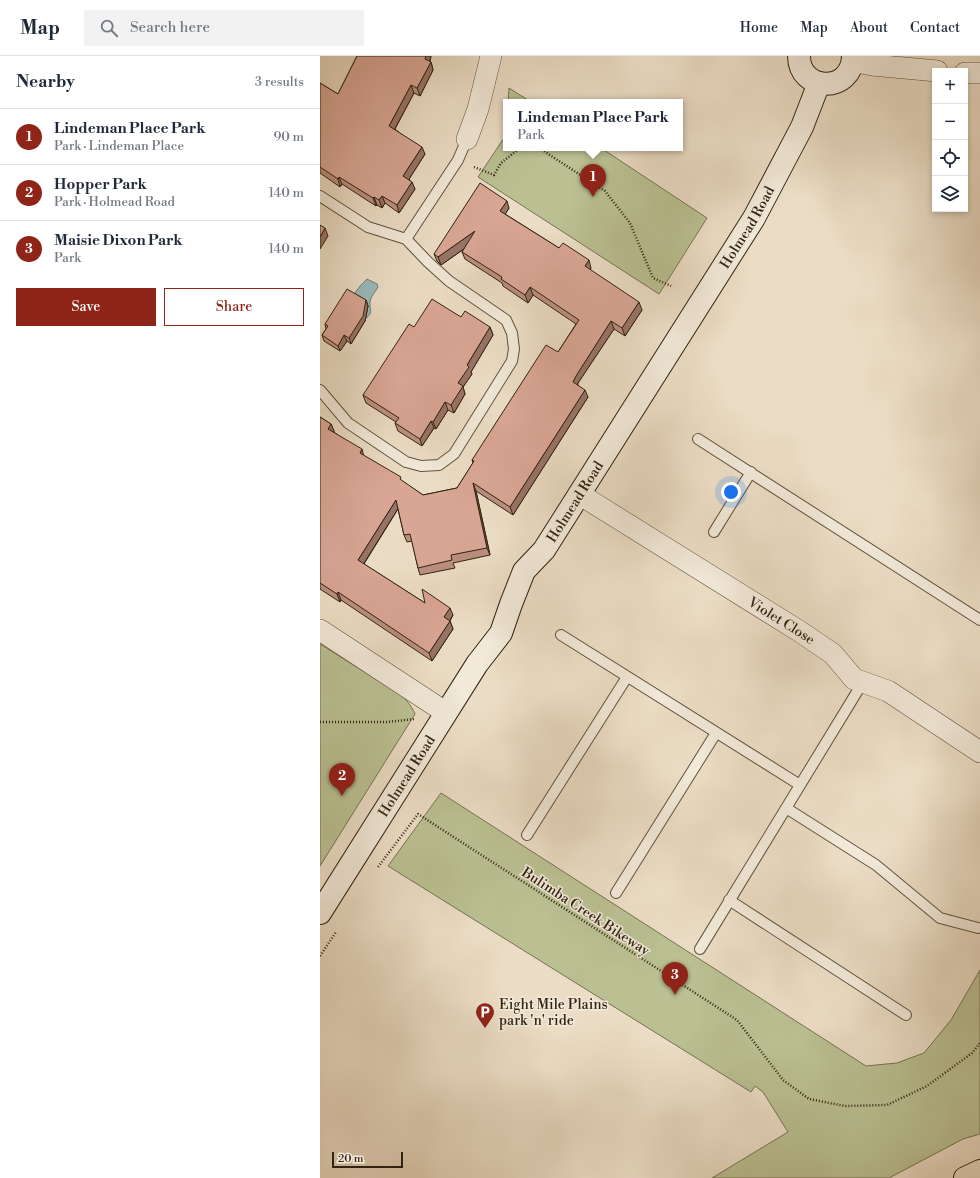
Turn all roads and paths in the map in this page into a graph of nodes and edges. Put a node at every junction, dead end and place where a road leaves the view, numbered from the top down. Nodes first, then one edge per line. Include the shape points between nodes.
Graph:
1 (491, 56) edge
2 (799, 56) edge
3 (853, 58) edge
4 (932, 71) edge
5 (968, 73) edge
6 (980, 73) edge
7 (819, 83) junction
8 (467, 139) joint
9 (516, 151) edge
10 (544, 151) edge
11 (458, 160) junction
12 (320, 196) edge
13 (406, 239) junction
14 (671, 286) dead end
15 (320, 390) edge
16 (698, 439) dead end
17 (751, 472) junction
18 (579, 494) junction
19 (714, 532) dead end
20 (980, 620) edge
21 (320, 630) edge
22 (561, 635) dead end
23 (627, 677) junction
24 (863, 682) junction
25 (445, 712) junction
26 (418, 719) dead end
27 (320, 722) edge
28 (716, 733) junction
29 (980, 752) edge
30 (800, 785) junction
31 (786, 808) junction
32 (527, 835) dead end
33 (375, 873) dead end
34 (616, 893) dead end
35 (729, 900) junction
36 (320, 913) edge
37 (978, 928) dead end
38 (337, 930) dead end
39 (700, 949) dead end
40 (320, 956) edge
41 (906, 1015) dead end
42 (980, 1043) edge
43 (980, 1171) edge
44 (965, 1178) edge

1 - 8 street via 478,109
2 - 7 street via 805,74
3 - 4 street via 872,65
3 - 7 street via 850,71 843,78 829,84
5 - 6 street
7 - 18 street, Holmead Road via 802,127 754,218
8 - 11 lane
9 - 11 path via 501,163 494,175
10 - 14 path via 605,191 630,223 653,278
11 - 13 lane
12 - 13 lane via 368,227
13 - 15 lane via 449,281 506,320 512,333 512,361 454,454 439,465 421,466 406,462 348,423
16 - 17 lane
17 - 19 lane
17 - 20 lane
18 - 24 street, Violet Close via 800,631 833,654 854,678
18 - 25 street, Holmead Road via 544,550 524,571 501,633 476,664
21 - 25 street
22 - 23 lane
23 - 28 lane
23 - 32 lane
24 - 29 street, Violet Close via 888,691
24 - 30 lane
25 - 36 street, Holmead Road
26 - 27 path via 387,722
28 - 30 lane
28 - 34 lane
30 - 31 lane
31 - 35 lane
31 - 37 lane via 876,865 940,918
33 - 42 path, Bulimba Creek Bikeway via 418,814 737,1020 783,1080 809,1099 845,1106 888,1104 927,1086 972,1053
35 - 39 lane
35 - 41 lane
38 - 40 path
43 - 44 highway

